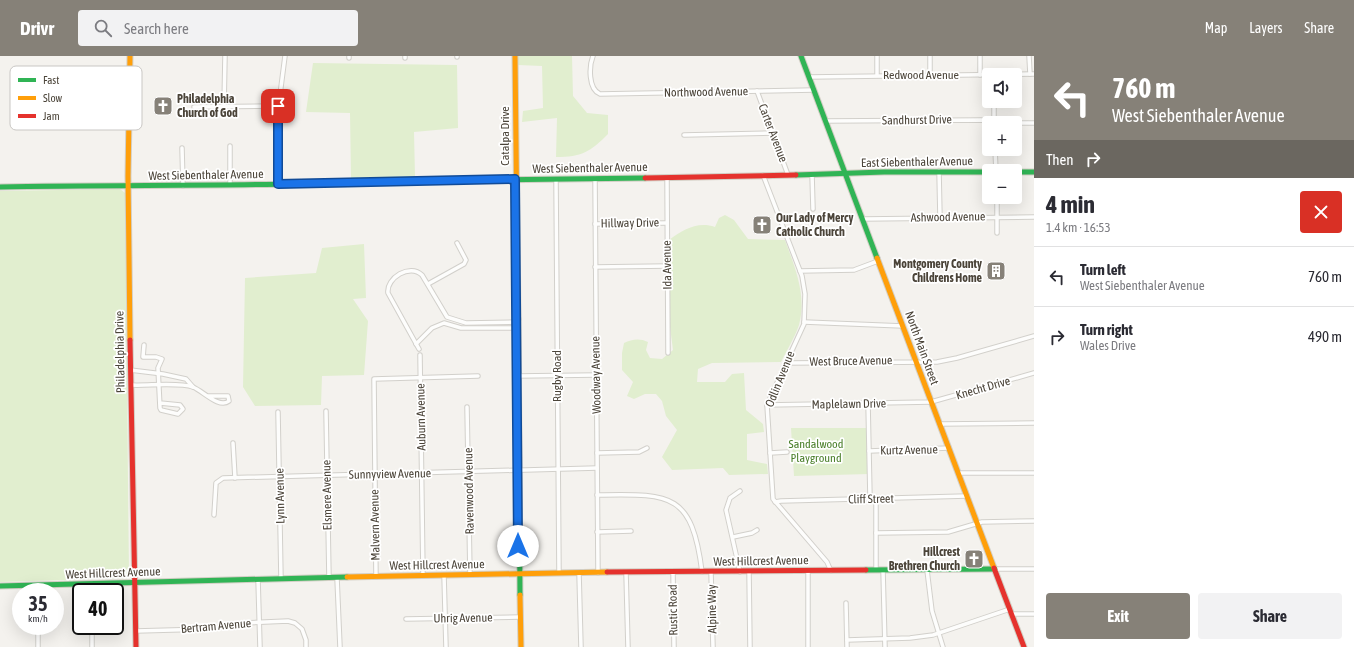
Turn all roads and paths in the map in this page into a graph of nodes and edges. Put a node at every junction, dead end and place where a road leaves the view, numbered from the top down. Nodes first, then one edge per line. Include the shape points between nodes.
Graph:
1 (130, 56) edge
2 (225, 56) edge
3 (285, 56) edge
4 (515, 56) edge
5 (593, 56) edge
6 (801, 56) edge
7 (877, 56) edge
8 (930, 56) edge
9 (980, 56) edge
10 (1029, 56) edge
11 (130, 66) edge
12 (1022, 74) edge
13 (1032, 74) edge
14 (878, 75) junction
15 (930, 75) junction
16 (980, 75) joint
17 (809, 77) junction
18 (814, 90) junction
19 (757, 91) junction
20 (224, 106) junction
21 (278, 106) junction
22 (194, 107) dead end
23 (825, 121) junction
24 (982, 122) edge
25 (1022, 123) edge
26 (1034, 123) edge
27 (129, 130) edge
28 (773, 134) junction
29 (684, 135) dead end
30 (230, 146) dead end
31 (182, 148) dead end
32 (939, 171) junction
33 (982, 172) edge
34 (1022, 172) edge
35 (1034, 172) edge
36 (845, 173) junction
37 (812, 174) junction
38 (764, 175) junction
39 (788, 175) junction
40 (667, 177) junction
41 (595, 178) junction
42 (515, 179) junction
43 (556, 179) junction
44 (278, 184) junction
45 (230, 185) junction
46 (129, 186) junction
47 (183, 186) junction
48 (0, 187) edge
49 (997, 204) edge
50 (813, 209) dead end
51 (997, 217) junction
52 (1034, 217) edge
53 (940, 218) junction
54 (863, 219) junction
55 (666, 223) junction
56 (595, 224) junction
57 (996, 233) dead end
58 (457, 243) dead end
59 (878, 261) junction
60 (666, 266) junction
61 (595, 267) junction
62 (800, 271) junction
63 (428, 284) junction
64 (447, 317) junction
65 (804, 322) junction
66 (444, 323) junction
67 (517, 324) junction
68 (903, 326) junction
69 (1034, 336) edge
70 (416, 344) junction
71 (144, 345) dead end
72 (419, 349) dead end
73 (668, 354) dead end
74 (420, 355) dead end
75 (786, 362) junction
76 (917, 362) junction
77 (130, 370) junction
78 (158, 373) junction
79 (1034, 373) edge
80 (557, 375) junction
81 (596, 375) junction
82 (478, 376) dead end
83 (517, 376) junction
84 (420, 377) junction
85 (131, 386) junction
86 (159, 386) junction
87 (194, 387) junction
88 (208, 396) junction
89 (931, 402) junction
90 (160, 403) junction
91 (868, 403) junction
92 (768, 405) junction
93 (468, 407) dead end
94 (326, 411) dead end
95 (278, 412) dead end
96 (1034, 423) edge
97 (940, 424) junction
98 (233, 443) dead end
99 (647, 448) dead end
100 (949, 448) junction
101 (869, 451) junction
102 (787, 452) dead end
103 (597, 453) junction
104 (770, 453) junction
105 (597, 468) junction
106 (558, 469) junction
107 (518, 470) junction
108 (469, 473) junction
109 (959, 473) junction
110 (1034, 473) edge
111 (421, 474) junction
112 (374, 475) junction
113 (327, 476) junction
114 (280, 477) junction
115 (234, 478) junction
116 (740, 491) dead end
117 (597, 495) junction
118 (967, 496) junction
119 (870, 498) junction
120 (876, 499) junction
121 (775, 502) junction
122 (214, 515) dead end
123 (1034, 521) edge
124 (978, 523) junction
125 (756, 530) dead end
126 (597, 532) junction
127 (631, 532) dead end
128 (876, 533) junction
129 (733, 537) junction
130 (995, 569) junction
131 (1034, 569) edge
132 (876, 570) junction
133 (883, 570) junction
134 (927, 570) junction
135 (749, 571) junction
136 (808, 571) junction
137 (831, 571) junction
138 (626, 572) junction
139 (673, 572) junction
140 (702, 572) junction
141 (711, 572) junction
142 (740, 572) junction
143 (519, 573) junction
144 (559, 573) junction
145 (580, 573) junction
146 (598, 573) junction
147 (470, 574) junction
148 (444, 575) junction
149 (423, 576) junction
150 (376, 577) junction
151 (329, 578) junction
152 (337, 578) junction
153 (258, 579) junction
154 (281, 579) junction
155 (124, 583) edge
156 (134, 583) junction
157 (0, 586) edge
158 (12, 586) edge
159 (846, 603) dead end
160 (1010, 609) junction
161 (1012, 614) junction
162 (1034, 614) edge
163 (520, 617) junction
164 (406, 619) dead end
165 (445, 619) junction
166 (260, 622) junction
167 (136, 631) junction
168 (938, 634) junction
169 (38, 635) edge
170 (92, 635) edge
171 (885, 639) junction
172 (847, 640) junction
173 (38, 647) edge
174 (92, 647) edge
175 (136, 647) edge
176 (260, 647) edge
177 (306, 647) edge
178 (340, 647) edge
179 (446, 647) edge
180 (521, 647) edge
181 (581, 647) edge
182 (628, 647) edge
183 (674, 647) edge
184 (712, 647) edge
185 (750, 647) edge
186 (808, 647) edge
187 (847, 647) edge
188 (885, 647) edge
189 (943, 647) edge
190 (1024, 647) edge

1 - 11 main road, Philadelphia Drive
2 - 20 street
3 - 21 street
4 - 42 main road, Catalpa Drive
5 - 19 street, Northwood Avenue via 591,84 598,93
6 - 17 main road, North Main Street
7 - 14 street
8 - 15 street
9 - 16 street
10 - 13 street
12 - 13 street, Redwood Avenue
14 - 15 street, Redwood Avenue
14 - 17 street, Redwood Avenue
15 - 16 street, Redwood Avenue
17 - 18 main road, North Main Street
18 - 19 street, Northwood Avenue
18 - 23 main road, North Main Street
19 - 28 street, Carter Avenue
20 - 21 street
20 - 22 street
21 - 44 street
23 - 24 street, Sandhurst Drive
23 - 36 main road, North Main Street
25 - 26 street
27 - 46 main road, Philadelphia Drive
28 - 29 street
28 - 39 street, Carter Avenue
30 - 45 street
31 - 47 street
32 - 33 main road, East Siebenthaler Avenue
32 - 36 main road, East Siebenthaler Avenue
32 - 53 street
34 - 35 main road
36 - 37 main road, West Siebenthaler Avenue
36 - 54 main road, North Main Street
37 - 39 main road, West Siebenthaler Avenue
37 - 50 street
38 - 39 main road, West Siebenthaler Avenue
38 - 40 main road, West Siebenthaler Avenue
38 - 62 street, Odlin Avenue
40 - 41 main road, West Siebenthaler Avenue
40 - 55 street, Ida Avenue
41 - 43 main road, West Siebenthaler Avenue
41 - 56 street, Woodway Avenue
42 - 43 main road, West Siebenthaler Avenue
42 - 44 main road, West Siebenthaler Avenue
42 - 67 main road, Catalpa Drive
43 - 80 street, Rugby Road
44 - 45 main road, West Siebenthaler Avenue
45 - 47 main road, West Siebenthaler Avenue
46 - 47 main road, West Siebenthaler Avenue
46 - 48 main road, West Siebenthaler Avenue
46 - 77 main road, Philadelphia Drive
49 - 51 street
51 - 52 street, Ashwood Avenue
51 - 53 street, Ashwood Avenue
51 - 57 street
53 - 54 street, Ashwood Avenue
54 - 59 main road, North Main Street
55 - 56 street, Hillway Drive
55 - 60 street, Ida Avenue
56 - 61 street, Woodway Avenue
58 - 63 street via 466,260 464,264
59 - 62 street via 854,270
59 - 68 main road, North Main Street
60 - 61 street
60 - 73 street, Ida Avenue
61 - 81 street, Woodway Avenue
62 - 65 street, Odlin Avenue via 805,289
63 - 64 street
63 - 70 street via 418,271 409,270 394,278 388,288 388,295
64 - 66 street
64 - 67 street via 466,323
65 - 68 street
65 - 75 street, Odlin Avenue
66 - 67 street via 467,328
66 - 70 street via 432,328
67 - 83 main road, Catalpa Drive
68 - 76 main road, North Main Street
69 - 76 street, West Bruce Avenue via 957,358
70 - 72 street
71 - 78 street via 143,358 156,356 162,359
74 - 84 street, Auburn Avenue
75 - 76 street, West Bruce Avenue
75 - 92 street, Odlin Avenue
76 - 89 main road, North Main Street
77 - 78 street
77 - 85 main road, Philadelphia Drive
78 - 86 street
78 - 87 street via 186,379
79 - 89 street, Knecht Drive
80 - 81 street
80 - 83 street
80 - 106 street, Rugby Road
81 - 103 street, Woodway Avenue
82 - 84 street
83 - 107 main road, Catalpa Drive
84 - 111 street, Auburn Avenue
84 - 112 street, Malvern Avenue via 374,378
85 - 86 street
85 - 156 main road, Philadelphia Drive
86 - 87 street
86 - 90 street
87 - 88 street
88 - 88 street via 224,404 229,402 228,396
89 - 91 street, Maplelawn Drive
89 - 97 main road, North Main Street
90 - 90 street via 162,411 178,414 183,409 180,405
91 - 92 street, Maplelawn Drive
91 - 101 street
92 - 104 street, Odlin Avenue
93 - 108 street, Ravenwood Avenue
94 - 113 street, Elsmere Avenue
95 - 114 street, Lynn Avenue
96 - 97 street
97 - 100 main road, North Main Street
98 - 115 street
99 - 103 street via 639,452
100 - 101 street, Kurtz Avenue
100 - 109 main road, North Main Street
101 - 119 street
102 - 104 street
103 - 105 street, Woodway Avenue
104 - 121 street, Odlin Avenue
105 - 106 street, Sunnyview Avenue
105 - 117 street, Woodway Avenue
106 - 107 street, Sunnyview Avenue
106 - 144 street, Rugby Road
107 - 108 street, Sunnyview Avenue
107 - 143 main road, Catalpa Drive
108 - 111 street, Sunnyview Avenue
108 - 147 street, Ravenwood Avenue
109 - 110 street
109 - 118 main road, North Main Street
111 - 112 street, Sunnyview Avenue
111 - 149 street, Auburn Avenue
112 - 113 street, Sunnyview Avenue
112 - 150 street, Malvern Avenue
113 - 114 street, Sunnyview Avenue
113 - 151 street, Elsmere Avenue
114 - 115 street, Sunnyview Avenue
114 - 154 street, Lynn Avenue
115 - 122 street, Sunnyview Avenue via 223,478 216,483
116 - 129 street via 732,496 726,507
117 - 126 street, Woodway Avenue
117 - 140 street via 652,495 665,498 677,506 692,526
118 - 120 street, Cliff Street
118 - 124 main road, North Main Street
119 - 120 street, Cliff Street
119 - 121 street, Cliff Street
120 - 128 street
121 - 137 street via 827,562
123 - 124 street
124 - 128 street via 948,532
124 - 130 main road, North Main Street
125 - 129 street
126 - 127 street
126 - 146 street, Woodway Avenue
128 - 132 street
129 - 142 street
130 - 131 street
130 - 134 main road, West Hillcrest Avenue
130 - 160 main road, North Main Street
132 - 133 main road, West Hillcrest Avenue
132 - 137 main road, West Hillcrest Avenue
133 - 134 main road, West Hillcrest Avenue
133 - 171 street
134 - 168 street
135 - 136 main road, West Hillcrest Avenue
135 - 142 main road, West Hillcrest Avenue
135 - 185 street
136 - 137 main road, West Hillcrest Avenue
136 - 186 street
138 - 139 main road, West Hillcrest Avenue
138 - 146 main road, West Hillcrest Avenue
138 - 182 street
139 - 140 main road, West Hillcrest Avenue
139 - 183 street, Rustic Road
140 - 141 main road, West Hillcrest Avenue
141 - 142 main road, West Hillcrest Avenue
141 - 184 street, Alpine Way
143 - 144 main road, West Hillcrest Avenue
143 - 147 main road, West Hillcrest Avenue
143 - 163 main road, Catalpa Drive
144 - 145 main road, West Hillcrest Avenue
145 - 146 main road, West Hillcrest Avenue
145 - 181 street
147 - 148 main road, West Hillcrest Avenue
148 - 149 main road, West Hillcrest Avenue
148 - 165 street
149 - 150 main road, West Hillcrest Avenue
150 - 152 main road, West Hillcrest Avenue
151 - 152 main road, West Hillcrest Avenue
151 - 154 main road, West Hillcrest Avenue
152 - 178 street
153 - 154 main road, West Hillcrest Avenue
153 - 156 main road, West Hillcrest Avenue
153 - 166 street
155 - 156 main road, West Hillcrest Avenue
156 - 167 main road, Philadelphia Drive
157 - 158 main road, West Hillcrest Avenue
159 - 172 street
160 - 161 main road, North Main Street
160 - 168 street
161 - 162 street
161 - 190 main road, North Main Street
163 - 165 street, Uhrig Avenue
163 - 180 main road, Catalpa Drive
164 - 165 street, Uhrig Avenue
165 - 179 street
166 - 167 street, Bertram Avenue via 209,629
166 - 176 street
166 - 177 street, Bertram Avenue via 295,623 305,634
167 - 175 main road, Philadelphia Drive
168 - 171 street
168 - 189 street
169 - 173 street
170 - 174 street
171 - 172 street
171 - 188 street
172 - 187 street

